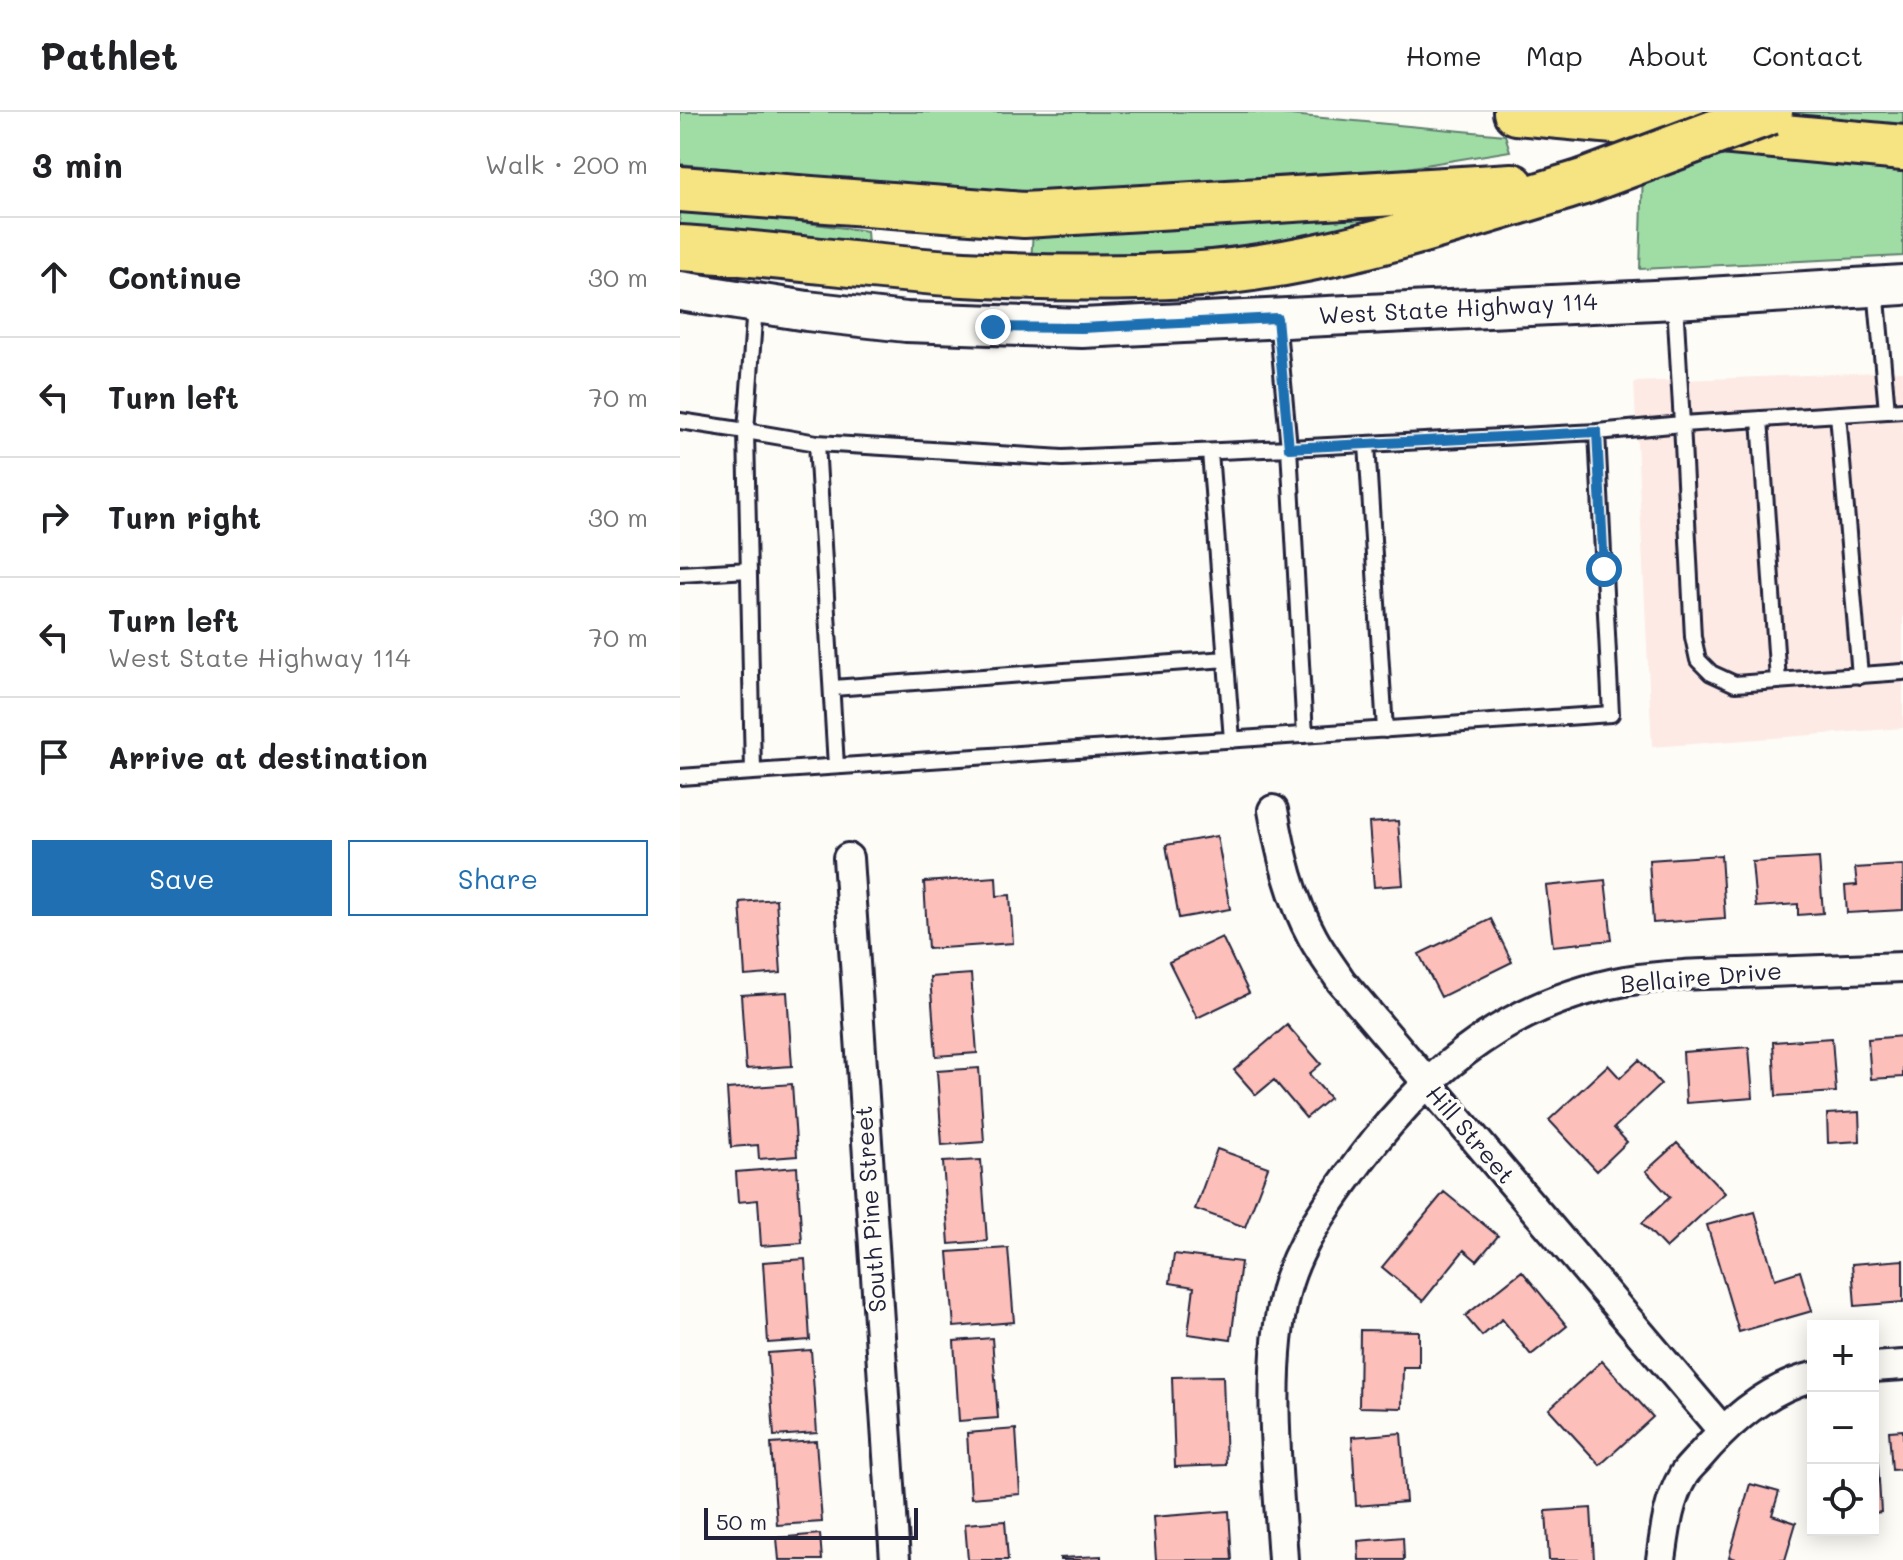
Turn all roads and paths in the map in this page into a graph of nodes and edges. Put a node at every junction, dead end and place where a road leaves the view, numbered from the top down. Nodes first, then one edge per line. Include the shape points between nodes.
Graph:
1 (1516, 112) edge
2 (1770, 112) edge
3 (1903, 148) edge
4 (1583, 182) junction
5 (680, 189) edge
6 (680, 248) edge
7 (1890, 286) edge
8 (680, 291) edge
9 (1675, 299) junction
10 (755, 303) junction
11 (1277, 318) junction
12 (1903, 410) edge
13 (1887, 411) junction
14 (1838, 414) junction
15 (1760, 419) junction
16 (680, 421) edge
17 (1682, 424) junction
18 (746, 431) junction
19 (1597, 432) junction
20 (817, 443) junction
21 (1367, 444) junction
22 (1289, 448) junction
23 (1210, 452) junction
24 (749, 570) junction
25 (680, 574) edge
26 (1226, 659) junction
27 (1903, 672) edge
28 (1860, 676) junction
29 (1778, 681) junction
30 (833, 688) junction
31 (1385, 730) junction
32 (1305, 735) junction
33 (1232, 740) junction
34 (836, 766) junction
35 (753, 772) junction
36 (680, 777) edge
37 (1273, 810) dead end
38 (848, 858) dead end
39 (1903, 967) edge
40 (1426, 1083) junction
41 (1903, 1365) edge
42 (1879, 1367) edge
43 (1807, 1378) edge
44 (1722, 1430) junction
45 (895, 1560) edge
46 (1283, 1560) edge
47 (1661, 1560) edge

1 - 3 highway
2 - 4 highway, bridge
4 - 5 highway via 1024,215
4 - 6 highway via 1387,241 1303,260 1190,275 963,274
7 - 9 main road, West State Highway 114
7 - 13 lane
8 - 10 main road, West State Highway 114
9 - 11 main road, West State Highway 114
9 - 17 lane
10 - 11 main road, West State Highway 114 via 993,327
10 - 18 lane
11 - 22 lane
12 - 13 lane
13 - 14 lane
14 - 15 lane
14 - 28 lane
15 - 17 lane
15 - 29 lane
16 - 18 lane
17 - 19 lane
17 - 29 lane via 1698,660 1735,684
18 - 20 lane
18 - 24 lane
19 - 21 lane
19 - 31 lane via 1611,714
20 - 23 lane via 1063,458
20 - 30 lane
21 - 22 lane
21 - 31 lane
22 - 23 lane
22 - 32 lane
23 - 26 lane
24 - 25 lane
24 - 35 lane
26 - 30 lane
26 - 33 lane
27 - 28 lane
28 - 29 lane
30 - 34 lane
31 - 32 lane
32 - 33 lane
33 - 34 lane
34 - 35 lane
35 - 36 lane
37 - 40 street, Hill Street via 1288,882 1314,940
38 - 45 street, South Pine Street
39 - 40 street, Bellaire Drive via 1625,981 1531,1009 1491,1032
40 - 44 street, Hill Street
40 - 46 street, Bellaire Drive via 1380,1131 1327,1205 1286,1289 1275,1422
41 - 42 street
43 - 44 street via 1765,1398
44 - 47 street via 1683,1476 1668,1517

